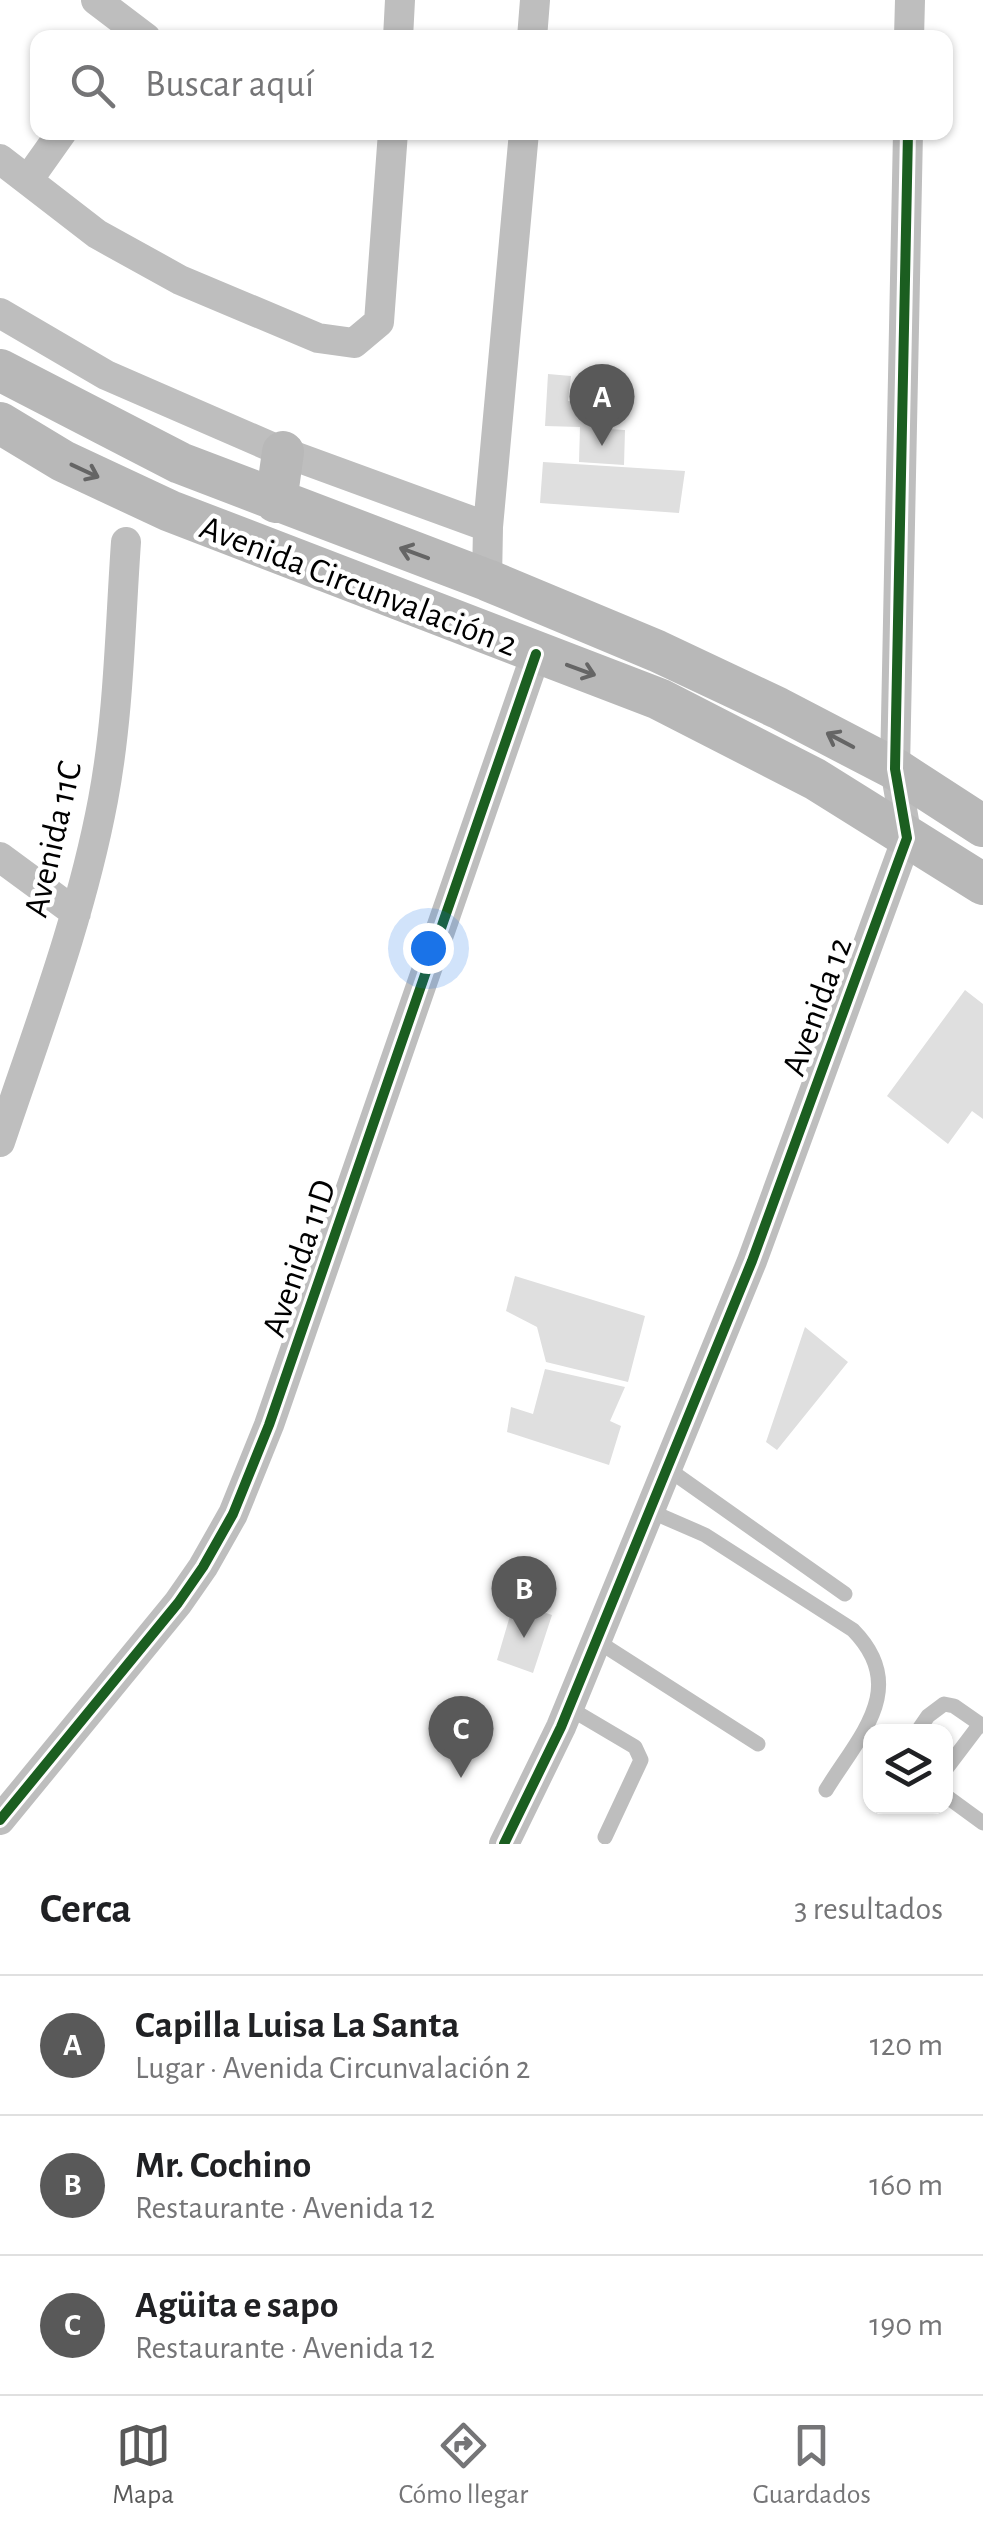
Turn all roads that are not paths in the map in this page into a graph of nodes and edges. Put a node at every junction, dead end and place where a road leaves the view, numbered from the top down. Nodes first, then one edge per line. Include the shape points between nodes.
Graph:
1 (96, 0) edge
2 (400, 0) edge
3 (535, 0) edge
4 (910, 0) edge
5 (135, 30) edge
6 (398, 30) edge
7 (533, 30) edge
8 (910, 30) edge
9 (56, 140) edge
10 (391, 140) edge
11 (523, 140) edge
12 (908, 140) edge
13 (0, 159) edge
14 (28, 180) junction
15 (0, 313) edge
16 (0, 370) edge
17 (0, 424) edge
18 (283, 452) junction
19 (276, 502) junction
20 (488, 527) junction
21 (126, 542) dead end
22 (488, 580) junction
23 (536, 654) junction
24 (895, 769) junction
25 (983, 826) edge
26 (907, 838) junction
27 (0, 856) edge
28 (983, 884) edge
29 (76, 913) junction
30 (0, 1142) edge
31 (668, 1470) junction
32 (650, 1511) junction
33 (845, 1594) dead end
34 (597, 1641) junction
35 (569, 1708) junction
36 (922, 1724) edge
37 (981, 1725) edge
38 (758, 1744) dead end
39 (953, 1760) edge
40 (826, 1790) dead end
41 (953, 1801) edge
42 (0, 1820) edge
43 (983, 1823) edge
44 (605, 1837) dead end
45 (509, 1842) edge

1 - 5 street
2 - 6 street
3 - 7 street
4 - 8 street
9 - 14 street
10 - 14 street via 379,322 354,344 318,338 180,280 96,234
11 - 20 street
12 - 24 street, Avenida 12
13 - 14 street
15 - 18 street via 106,375
16 - 19 main road, Avenida Circunvalación 2 via 180,463
17 -> 23 main road, Avenida Circunvalación 2 via 170,511
18 - 19 main road
18 - 20 street
22 -> 19 main road, Avenida Circunvalación 2
20 - 22 street
21 - 29 street, Avenida 11C via 112,741
24 -> 22 main road, Avenida Circunvalación 2 via 657,650
23 -> 26 main road, Avenida Circunvalación 2 via 659,699 736,736
23 - 42 street, Avenida 11D via 233,1514 178,1603
24 - 25 main road, Avenida Circunvalación 2
24 - 26 street, Avenida 12
26 - 28 main road, Avenida Circunvalación 2
26 - 31 street, Avenida 12
27 - 29 street
29 - 30 street, Avenida 11C
31 - 32 street, Avenida 12
31 - 33 lane
32 - 34 street, Avenida 12
32 - 40 lane via 704,1536 853,1630 870,1648 880,1692 875,1710
34 - 35 street, Avenida 12
34 - 38 lane
35 - 44 lane via 636,1747 641,1760
35 - 45 street, Avenida 12
36 - 37 lane via 944,1704
37 - 39 lane
41 - 43 lane

